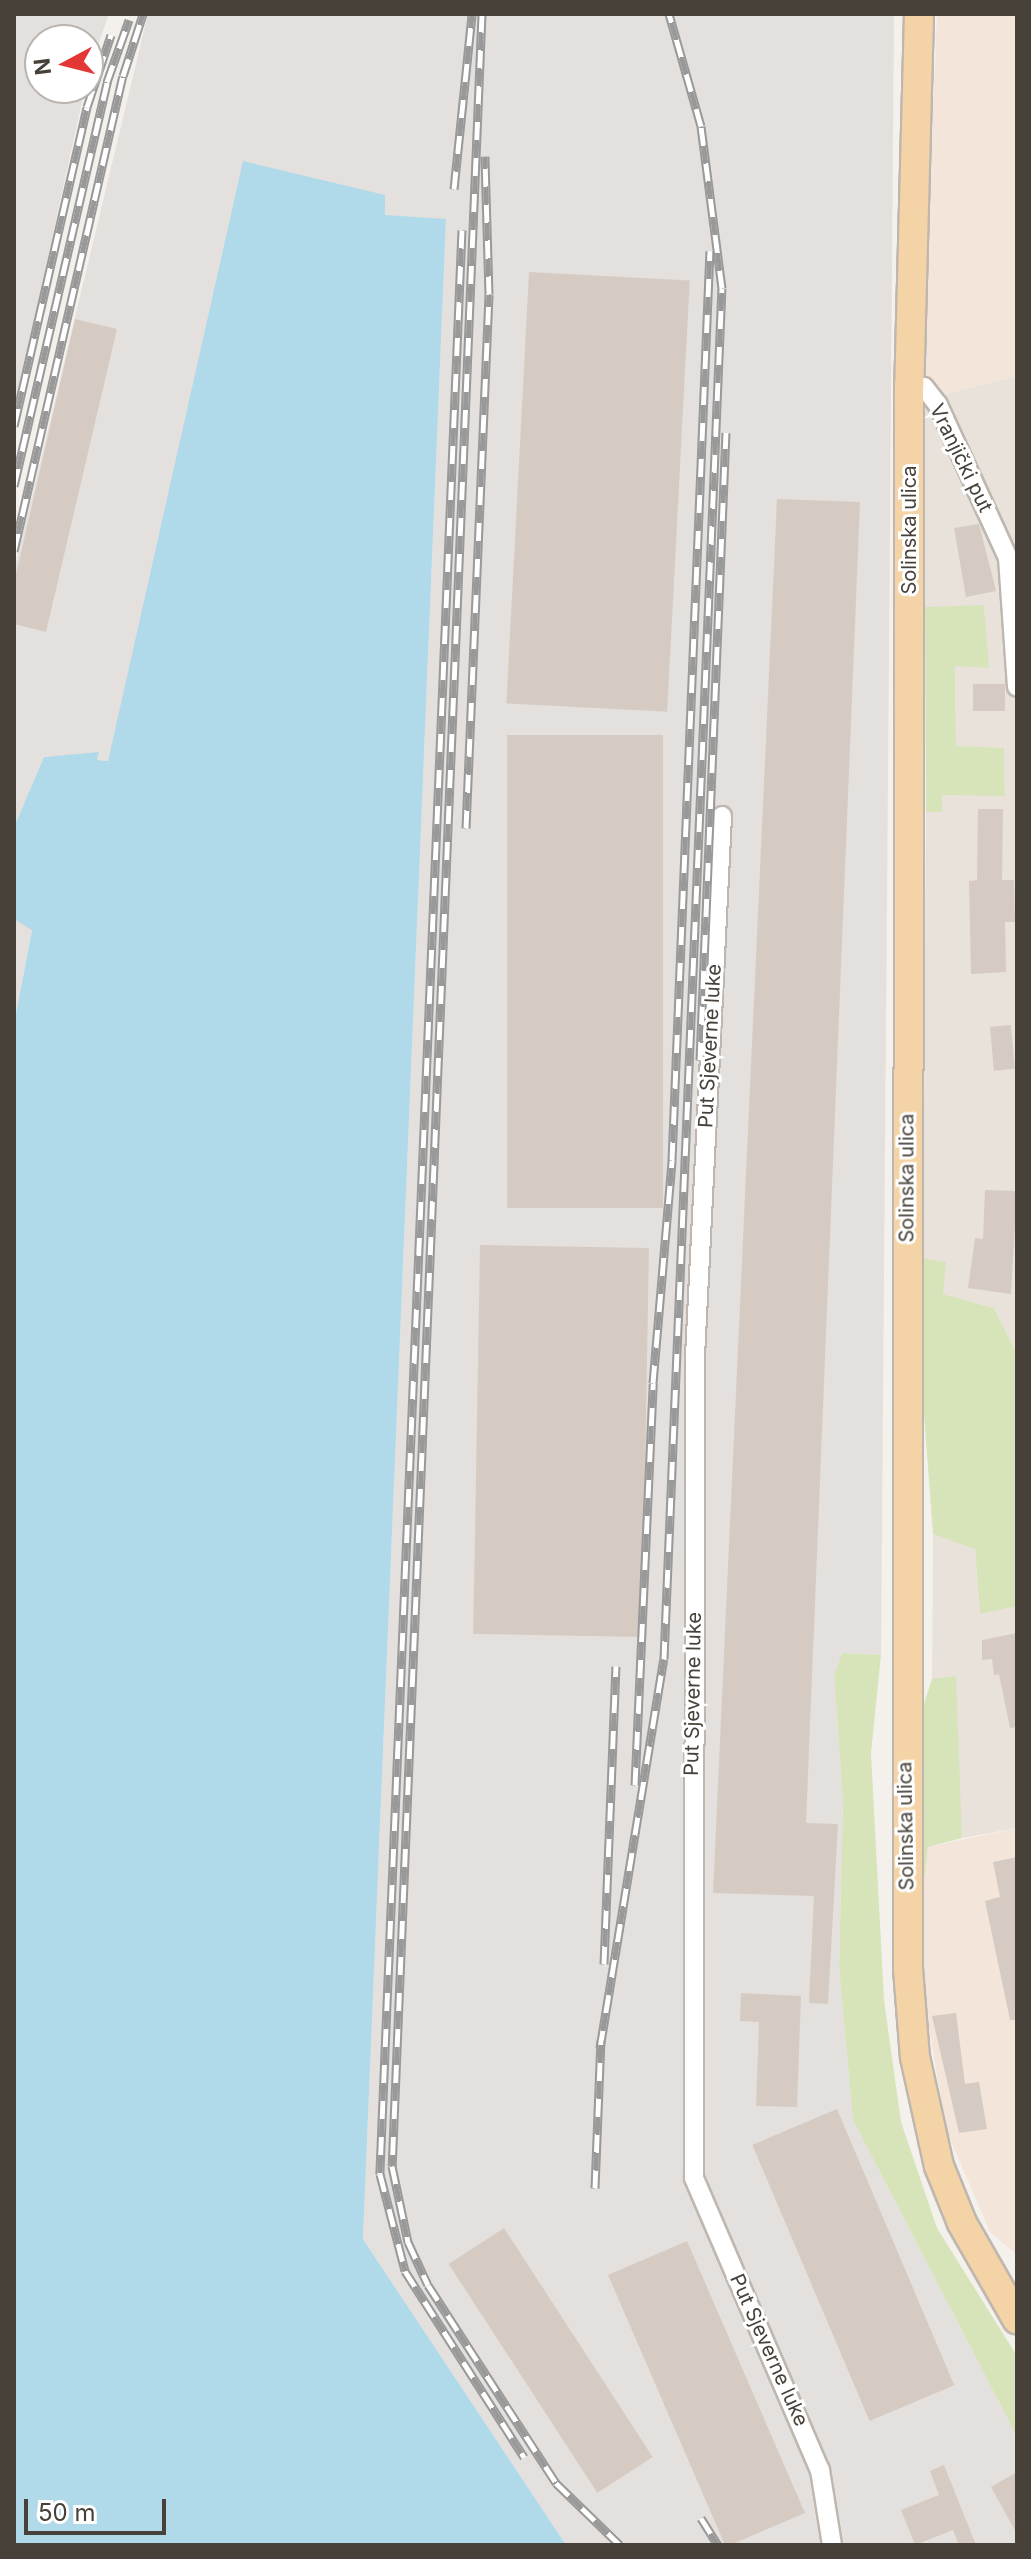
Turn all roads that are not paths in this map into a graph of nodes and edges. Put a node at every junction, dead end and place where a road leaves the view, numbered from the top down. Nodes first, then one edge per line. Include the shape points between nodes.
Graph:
1 (919, 14) edge
2 (909, 385) junction
3 (1017, 687) edge
4 (722, 816) dead end
5 (1017, 2319) edge
6 (832, 2545) edge

1 - 2 main road, Solinska ulica
2 - 3 street, Vranjički put via 924,387 938,405 1008,558
2 - 5 main road, Solinska ulica via 908,1969 915,2057 939,2166 968,2236
4 - 6 street, Put Sjeverne luke via 695,1356 694,2178 820,2470

